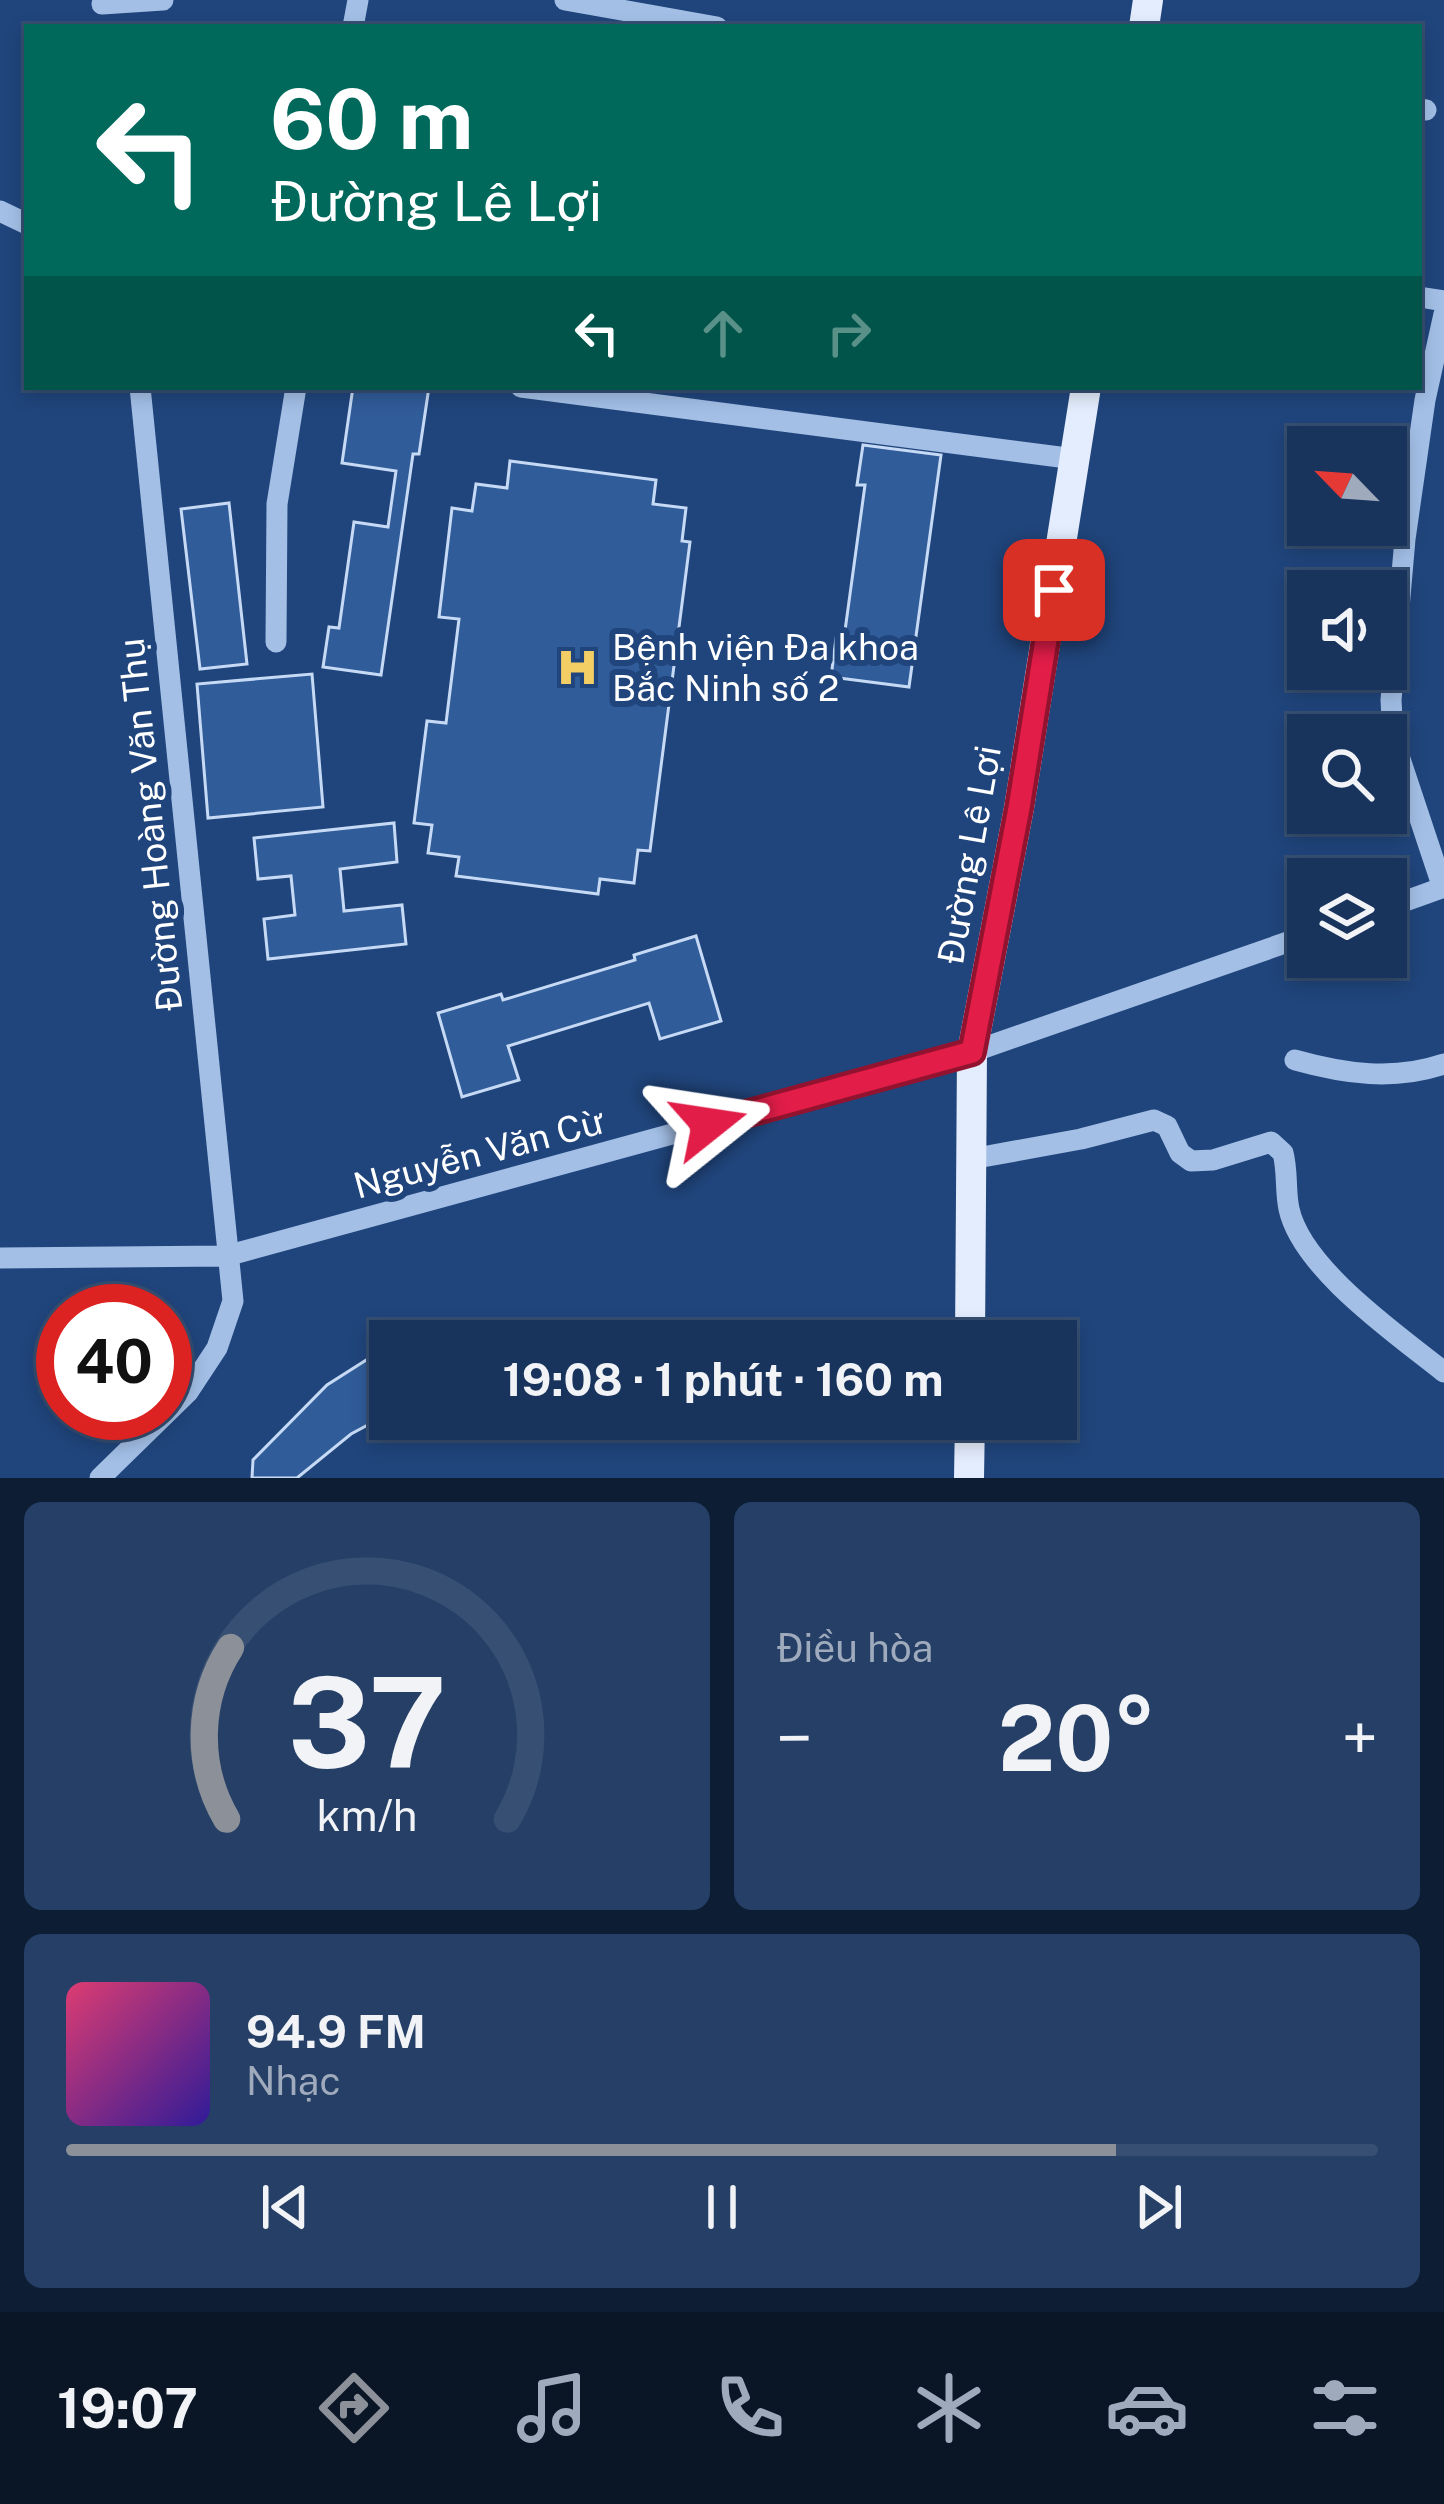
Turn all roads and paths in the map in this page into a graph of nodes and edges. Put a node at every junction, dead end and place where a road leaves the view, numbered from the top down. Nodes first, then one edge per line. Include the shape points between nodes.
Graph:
1 (164, 0) edge
2 (565, 0) edge
3 (102, 2) edge
4 (700, 24) edge
5 (1444, 314) edge
6 (140, 390) edge
7 (296, 390) edge
8 (544, 390) edge
9 (1086, 390) edge
10 (1075, 459) junction
11 (276, 642) dead end
12 (1443, 888) edge
13 (1407, 901) edge
14 (1287, 942) edge
15 (972, 1052) junction
16 (1295, 1060) dead end
17 (1444, 1064) edge
18 (971, 1159) junction
19 (226, 1256) junction
20 (0, 1258) edge
21 (970, 1320) edge
22 (1444, 1372) edge
23 (970, 1440) edge
24 (100, 1478) edge
25 (969, 1478) edge

1 - 3 street
2 - 4 street
5 - 12 street via 1424,400 1391,700 1399,758
6 - 19 street, Đường Hoàng Văn Thụ
7 - 11 street via 277,504
8 - 10 street
9 - 10 main road, Đường Lê Lợi
10 - 15 main road, Đường Lê Lợi
12 - 13 street
14 - 15 street, Nguyễn Văn Cừ
15 - 18 main road, Đường Lê Lợi
15 - 19 street, Nguyễn Văn Cừ
16 - 17 street via 1382,1076
18 - 21 main road, Đường Lê Lợi
18 - 22 street via 1154,1120 1191,1162 1270,1142 1283,1153 1289,1211 1305,1242 1342,1289
19 - 20 street, Nguyễn Văn Cừ
19 - 24 street, Đường Hoàng Văn Thụ via 233,1301 217,1348 188,1392
23 - 25 main road

